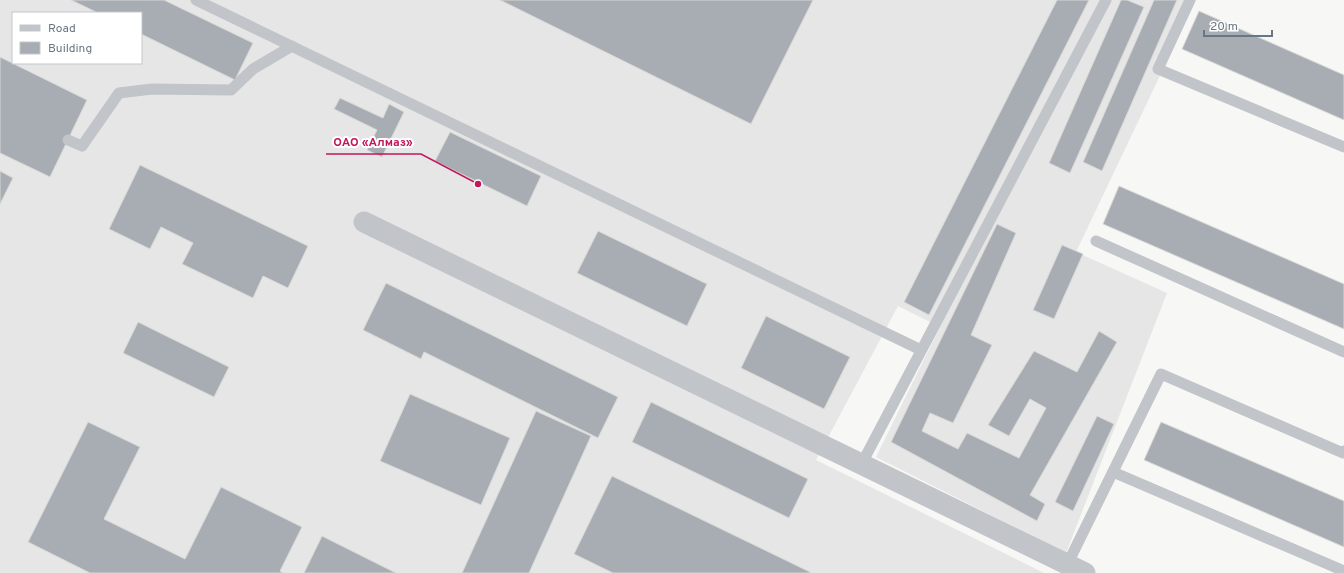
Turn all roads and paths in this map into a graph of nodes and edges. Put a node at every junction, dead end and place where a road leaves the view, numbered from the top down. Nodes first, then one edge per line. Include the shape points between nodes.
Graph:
1 (196, 0) edge
2 (1106, 0) edge
3 (1190, 0) edge
4 (292, 46) junction
5 (68, 140) dead end
6 (1344, 147) edge
7 (364, 222) dead end
8 (1096, 241) dead end
9 (922, 350) junction
10 (1344, 352) edge
11 (1344, 451) edge
12 (861, 465) junction
13 (1113, 472) junction
14 (1076, 569) edge
15 (1344, 571) edge

1 - 4 lane
2 - 9 lane
3 - 6 lane via 1158,69
4 - 5 lane via 253,69 231,90 152,89 119,93 82,146
4 - 9 lane
7 - 12 street
8 - 10 lane
9 - 12 lane
11 - 13 lane via 1343,453 1161,374
12 - 14 street
13 - 14 lane
13 - 15 lane

